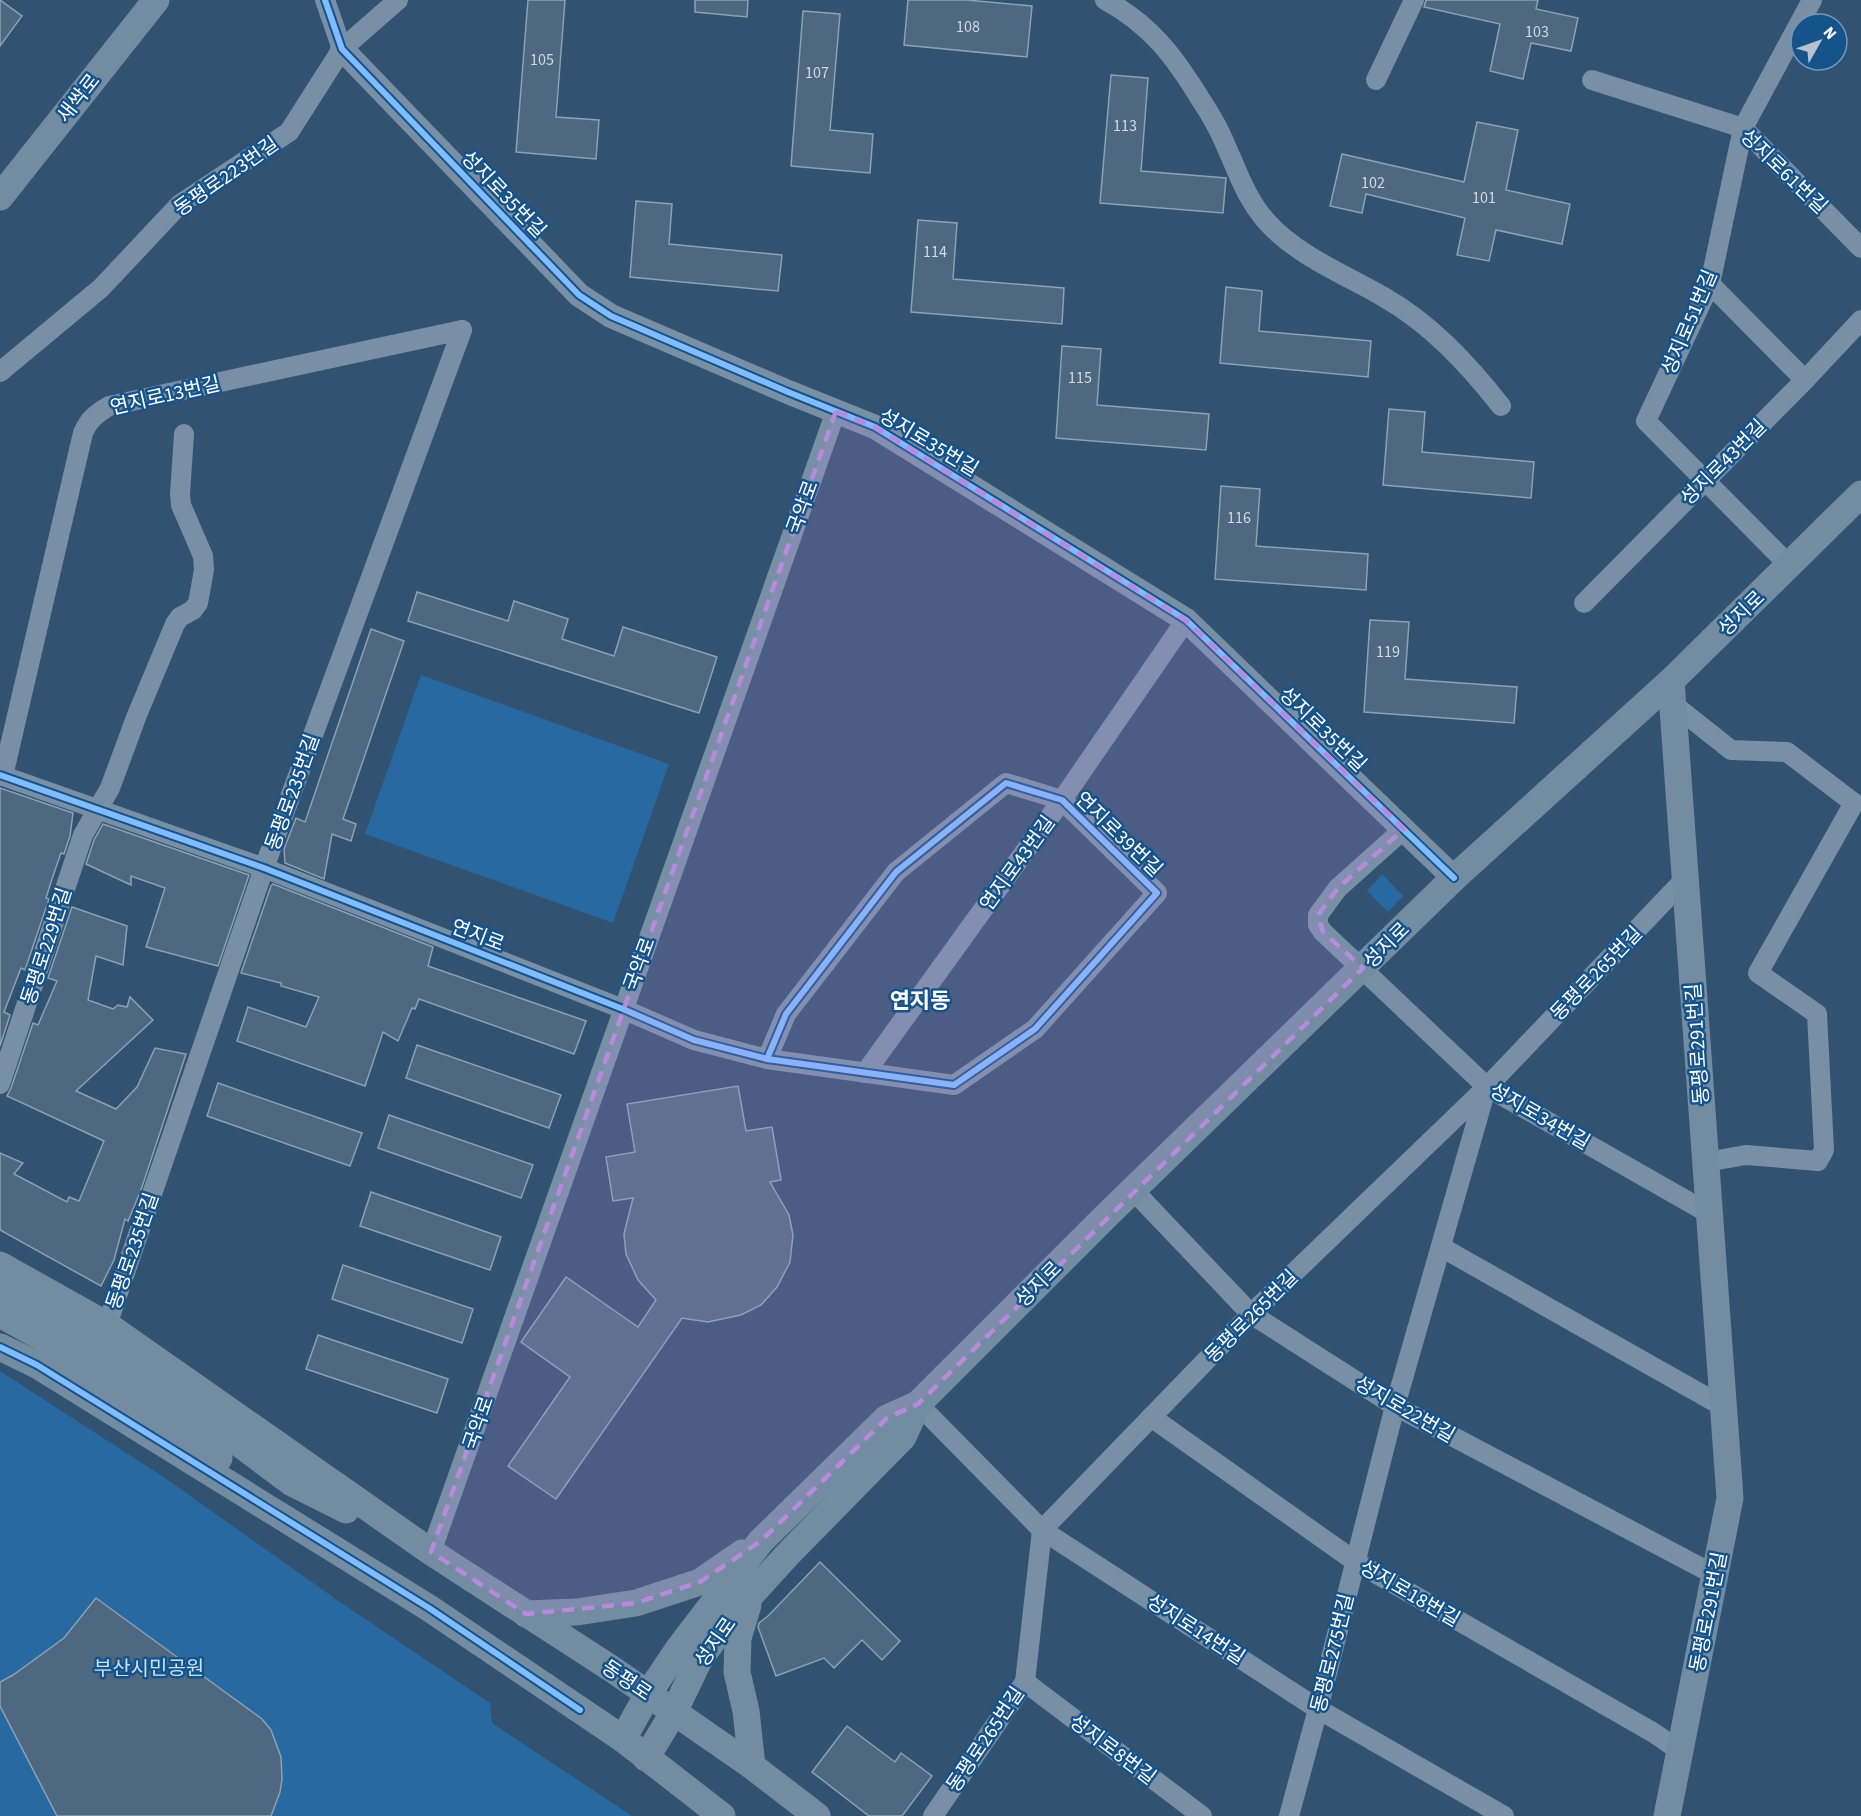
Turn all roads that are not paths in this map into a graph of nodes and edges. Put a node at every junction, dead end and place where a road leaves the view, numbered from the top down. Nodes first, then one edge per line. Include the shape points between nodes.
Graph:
1 (156, 0) edge
2 (325, 0) edge
3 (398, 0) edge
4 (1105, 0) edge
5 (1414, 0) edge
6 (1812, 0) edge
7 (342, 49) junction
8 (1376, 80) dead end
9 (1592, 80) dead end
10 (1743, 128) junction
11 (0, 197) edge
12 (1861, 248) edge
13 (1710, 284) junction
14 (1861, 320) edge
15 (462, 330) joint
16 (0, 372) edge
17 (1805, 380) junction
18 (1501, 406) dead end
19 (836, 411) junction
20 (184, 434) dead end
21 (1705, 480) junction
22 (1861, 494) edge
23 (1789, 565) junction
24 (1584, 603) dead end
25 (1186, 620) junction
26 (1672, 693) junction
27 (1, 776) edge
28 (1062, 800) junction
29 (97, 809) junction
30 (1404, 829) junction
31 (264, 868) junction
32 (1454, 878) junction
33 (1685, 879) junction
34 (1363, 968) junction
35 (623, 1009) junction
36 (767, 1059) junction
37 (865, 1073) junction
38 (0, 1084) edge
39 (954, 1084) joint
40 (1487, 1087) junction
41 (1706, 1162) junction
42 (1133, 1190) junction
43 (1710, 1214) junction
44 (1441, 1247) junction
45 (0, 1265) edge
46 (0, 1288) edge
47 (0, 1314) edge
48 (1251, 1314) junction
49 (106, 1325) junction
50 (62, 1336) junction
51 (0, 1347) edge
52 (918, 1404) junction
53 (1395, 1406) junction
54 (1724, 1407) junction
55 (1151, 1417) junction
56 (1042, 1530) junction
57 (761, 1541) junction
58 (431, 1552) junction
59 (1356, 1562) junction
60 (1715, 1575) junction
61 (750, 1597) junction
62 (429, 1608) junction
63 (526, 1614) junction
64 (1025, 1682) junction
65 (648, 1694) junction
66 (1318, 1709) junction
67 (674, 1712) junction
68 (622, 1739) junction
69 (1680, 1751) junction
70 (646, 1758) junction
71 (752, 1766) junction
72 (722, 1816) edge
73 (817, 1816) edge
74 (933, 1816) edge
75 (1202, 1816) edge
76 (1289, 1816) edge
77 (1504, 1816) edge
78 (1667, 1816) edge

1 - 11 main road, 새싹로
2 - 7 street
3 - 7 street, 동평로223번길
4 - 18 street via 1136,20 1166,48 1183,71 1267,223 1320,262 1384,297 1437,334
5 - 8 street
6 - 10 street, 성지로51번길
7 - 16 street, 동평로223번길 via 289,132 180,204 101,288
7 - 19 street, 성지로35번길 via 579,294 611,316
9 - 10 street, 성지로61번길
10 - 12 street, 성지로61번길
10 - 13 street, 성지로51번길
13 - 17 street
13 - 21 street, 성지로51번길 via 1646,421
14 - 17 street, 성지로43번길
15 - 27 street, 연지로13번길 via 109,406 96,414 83,433
15 - 31 street, 동평로235번길
17 - 21 street, 성지로43번길
19 - 25 street, 성지로35번길 via 875,427
19 - 35 street, 국악로
20 - 29 street, 동평로229번길 via 180,494 202,556 204,570 198,603 175,624 110,788
21 - 23 street, 성지로51번길
21 - 24 street, 성지로43번길
22 - 23 main road, 성지로
23 - 26 main road, 성지로
25 - 28 street, 연지로43번길
25 - 30 street, 성지로35번길
26 - 32 main road, 성지로
26 - 33 main road, 동평로291번길
26 - 41 street via 1731,750 1787,752 1854,803 1758,972 1817,1014 1824,1150 1818,1161 1746,1155
27 - 29 street, 연지로
28 - 36 street, 연지로39번길 via 1006,783 896,872 786,1014
28 - 37 street, 연지로43번길
28 - 39 street, 연지로39번길 via 1156,893 1035,1029
29 - 31 street, 연지로
29 - 38 street, 동평로229번길 via 83,835
30 - 32 street, 성지로35번길
30 - 34 street, 성지로34번길 via 1338,888 1318,915 1323,932
31 - 35 street, 연지로
31 - 49 street, 동평로235번길
32 - 34 main road, 성지로
33 - 40 street, 동평로265번길
33 - 41 main road, 동평로291번길
34 - 40 street, 성지로34번길
34 - 42 main road, 성지로
35 - 36 street, 연지로 via 694,1040
35 - 58 street, 국악로
36 - 37 street, 연지로
37 - 39 street, 연지로
40 - 43 street, 성지로34번길
40 - 44 street, 동평로275번길
40 - 48 street, 동평로265번길
41 - 43 main road, 동평로291번길
42 - 48 street, 성지로22번길
42 - 52 main road, 성지로
43 - 54 main road, 동평로291번길
44 - 53 street, 동평로275번길
44 - 54 street
45 - 49 main road
46 - 50 main road
47 - 50 main road
48 - 53 street, 성지로22번길
48 - 55 street, 동평로265번길
49 - 58 main road
50 - 58 main road via 234,1441 292,1484
50 - 62 main road
51 - 62 main road via 37,1365
52 - 56 street, 성지로14번길
52 - 57 main road, 성지로 via 888,1418
52 - 61 main road, 성지로 via 903,1437
53 - 59 street, 동평로275번길
53 - 60 street, 성지로22번길
54 - 60 main road, 동평로291번길 via 1730,1498
55 - 56 street, 동평로265번길
55 - 59 street, 성지로18번길
56 - 64 street, 동평로265번길
56 - 66 street, 성지로14번길
57 - 63 main road, 성지로 via 700,1582 636,1603 577,1612
57 - 65 main road, 성지로
58 - 63 main road, 동평로
59 - 66 street, 동평로275번길
59 - 69 street, 성지로18번길
60 - 69 main road, 동평로291번길
61 - 67 main road, 성지로 via 699,1660
61 - 71 main road via 738,1638 737,1672
62 - 68 main road
63 - 65 main road, 동평로
64 - 74 street, 동평로265번길
64 - 75 street, 성지로8번길
65 - 67 main road, 동평로
65 - 68 main road, 성지로
66 - 76 street, 동평로275번길
66 - 77 street, 성지로14번길
67 - 70 main road, 성지로
67 - 71 main road, 동평로
68 - 70 main road
69 - 78 main road, 동평로291번길
70 - 72 main road
71 - 73 main road, 동평로

